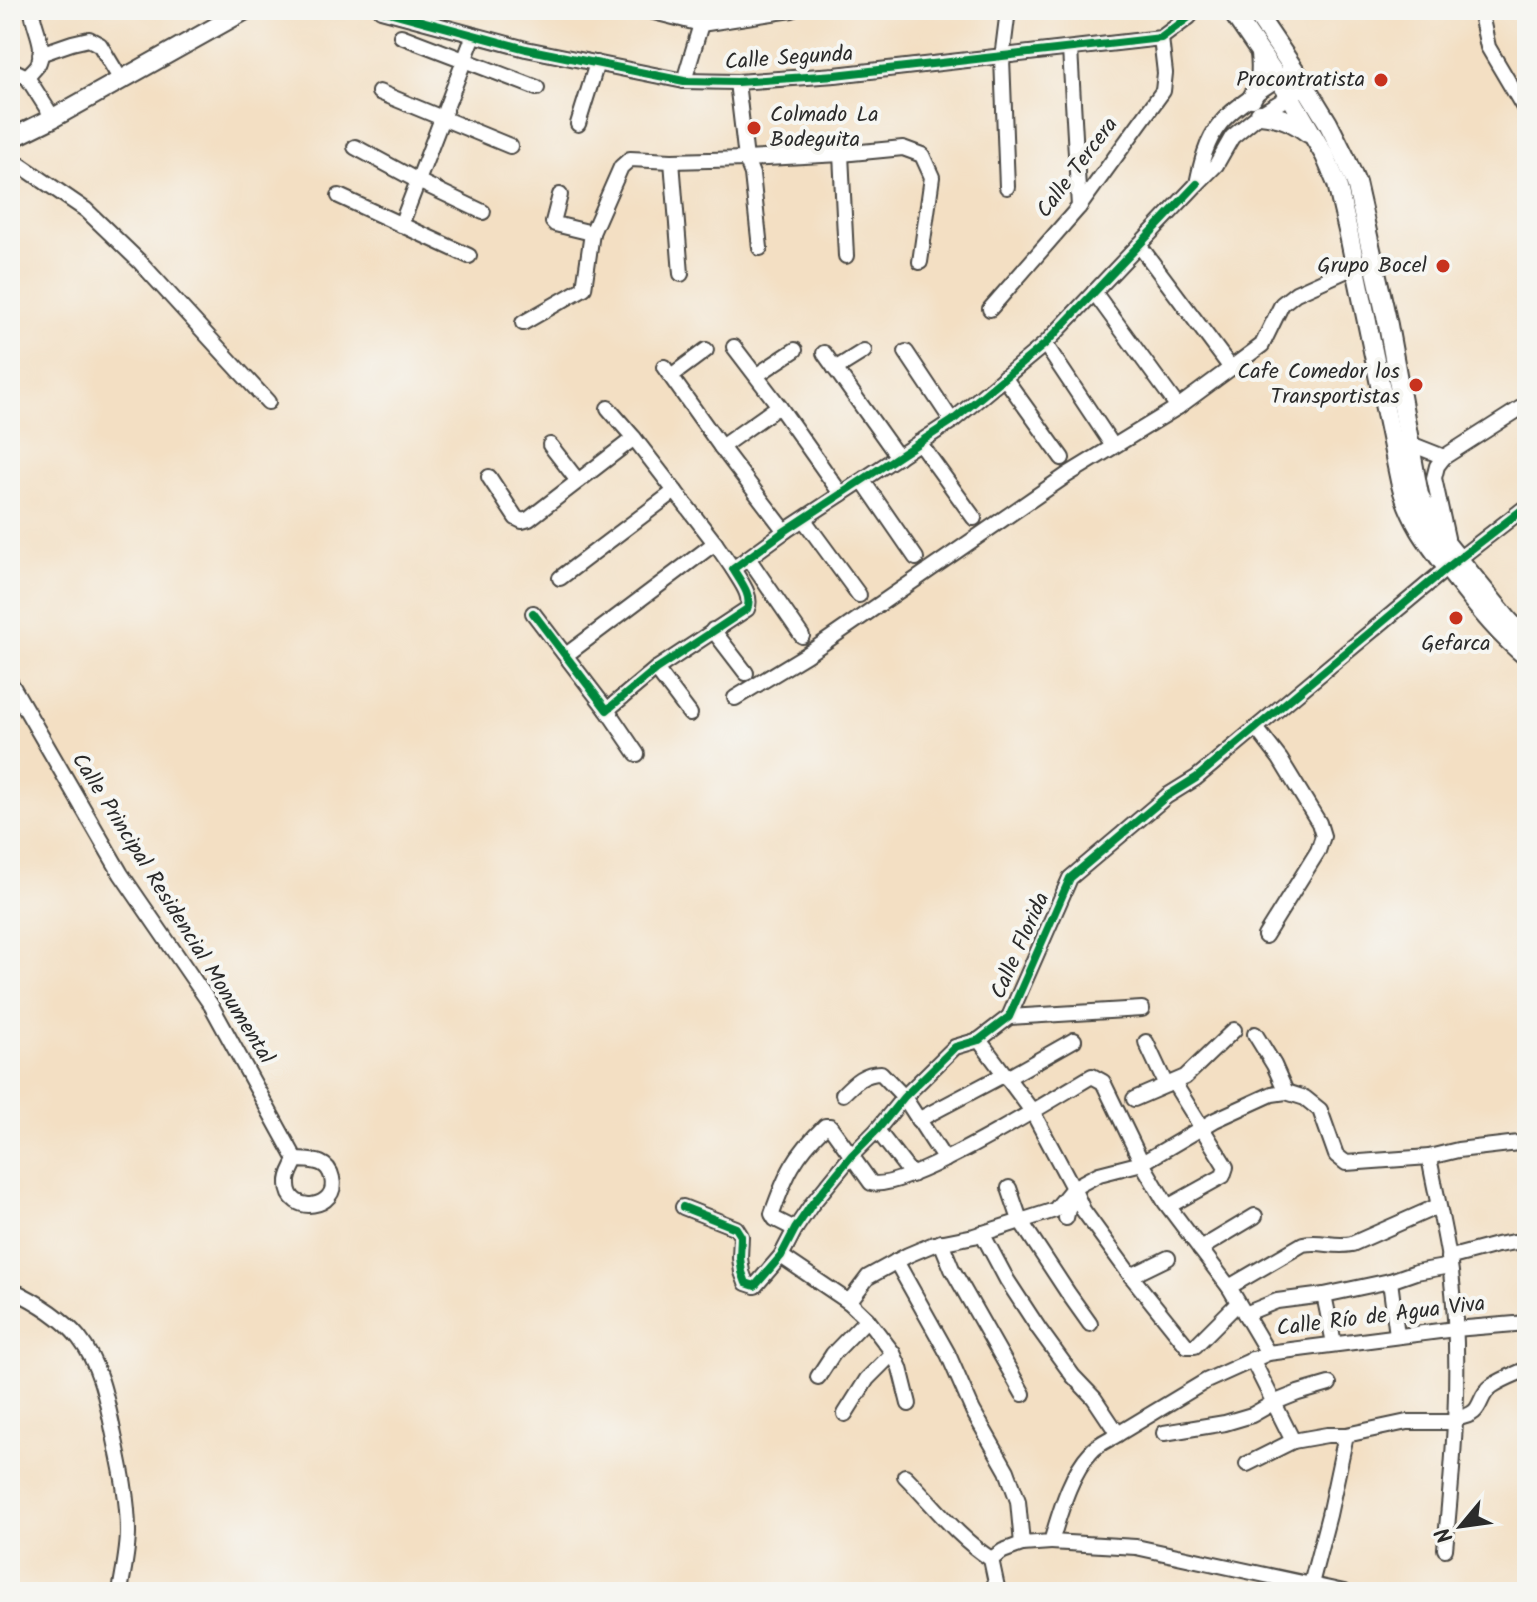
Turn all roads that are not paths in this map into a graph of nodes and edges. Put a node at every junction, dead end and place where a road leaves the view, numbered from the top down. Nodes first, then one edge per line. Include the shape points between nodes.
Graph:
1 (32, 10) edge
2 (246, 10) edge
3 (381, 10) edge
4 (646, 10) edge
5 (792, 10) edge
6 (1008, 10) edge
7 (1195, 10) edge
8 (1231, 10) edge
9 (1254, 10) edge
10 (1480, 10) edge
11 (419, 14) edge
12 (701, 24) junction
13 (474, 35) junction
14 (401, 36) dead end
15 (1161, 38) junction
16 (1070, 49) junction
17 (1259, 51) junction
18 (40, 54) junction
19 (1002, 58) junction
20 (464, 61) junction
21 (597, 63) junction
22 (1293, 68) junction
23 (10, 69) edge
24 (27, 77) junction
25 (1278, 79) junction
26 (121, 80) junction
27 (684, 81) junction
28 (737, 82) junction
29 (537, 88) dead end
30 (379, 92) dead end
31 (1298, 92) junction
32 (1256, 106) junction
33 (1527, 113) edge
34 (442, 117) junction
35 (53, 118) junction
36 (578, 124) dead end
37 (1218, 125) junction
38 (1232, 137) junction
39 (10, 139) edge
40 (1318, 144) junction
41 (510, 146) dead end
42 (355, 147) dead end
43 (841, 154) junction
44 (10, 158) edge
45 (746, 159) junction
46 (672, 161) junction
47 (418, 181) junction
48 (1197, 184) junction
49 (1007, 187) dead end
50 (560, 195) dead end
51 (339, 196) dead end
52 (1079, 207) junction
53 (483, 212) dead end
54 (401, 225) junction
55 (592, 233) junction
56 (1139, 245) junction
57 (760, 248) dead end
58 (469, 256) dead end
59 (846, 256) dead end
60 (920, 262) dead end
61 (1356, 266) junction
62 (681, 274) dead end
63 (1094, 292) junction
64 (990, 309) dead end
65 (523, 323) dead end
66 (1045, 344) junction
67 (1381, 344) junction
68 (734, 347) dead end
69 (706, 350) dead end
70 (795, 350) dead end
71 (864, 351) dead end
72 (906, 352) dead end
73 (824, 353) dead end
74 (1231, 368) junction
75 (835, 369) junction
76 (757, 375) junction
77 (1004, 377) junction
78 (268, 402) dead end
79 (1527, 404) edge
80 (779, 406) junction
81 (1178, 407) junction
82 (608, 408) dead end
83 (952, 421) junction
84 (634, 438) junction
85 (919, 442) junction
86 (1411, 444) junction
87 (550, 445) dead end
88 (1113, 446) junction
89 (721, 447) junction
90 (898, 457) junction
91 (1444, 457) junction
92 (1062, 458) dead end
93 (489, 477) dead end
94 (578, 481) junction
95 (863, 481) junction
96 (675, 491) junction
97 (841, 494) junction
98 (1527, 506) edge
99 (974, 518) dead end
100 (804, 520) junction
101 (785, 531) junction
102 (715, 543) junction
103 (1452, 557) junction
104 (748, 558) junction
105 (916, 558) dead end
106 (733, 569) junction
107 (560, 578) dead end
108 (859, 595) dead end
109 (533, 613) dead end
110 (713, 630) junction
111 (802, 636) dead end
112 (1527, 640) edge
113 (566, 655) junction
114 (1527, 657) edge
115 (656, 669) junction
116 (746, 673) dead end
117 (10, 682) edge
118 (735, 698) dead end
119 (607, 710) junction
120 (690, 714) dead end
121 (1256, 728) junction
122 (637, 754) dead end
123 (1265, 936) dead end
124 (1142, 1009) dead end
125 (1009, 1017) junction
126 (1234, 1030) dead end
127 (1255, 1034) dead end
128 (979, 1040) junction
129 (1074, 1040) dead end
130 (1146, 1042) dead end
131 (1006, 1076) junction
132 (1170, 1084) junction
133 (1286, 1092) junction
134 (843, 1094) dead end
135 (904, 1097) junction
136 (1134, 1099) dead end
137 (1032, 1111) junction
138 (918, 1120) junction
139 (1203, 1128) junction
140 (877, 1130) junction
141 (1527, 1142) edge
142 (852, 1155) junction
143 (1429, 1157) junction
144 (296, 1160) dead end
145 (945, 1160) junction
146 (1142, 1163) junction
147 (912, 1175) junction
148 (1009, 1188) dead end
149 (1073, 1188) junction
150 (1169, 1206) junction
151 (1438, 1206) junction
152 (683, 1207) dead end
153 (1255, 1216) dead end
154 (1066, 1218) dead end
155 (1020, 1220) junction
156 (795, 1229) junction
157 (982, 1233) junction
158 (1527, 1240) edge
159 (941, 1242) junction
160 (1200, 1249) junction
161 (781, 1256) junction
162 (1168, 1258) dead end
163 (896, 1261) junction
164 (1449, 1262) junction
165 (1131, 1276) junction
166 (1390, 1281) junction
167 (1229, 1287) junction
168 (10, 1289) edge
169 (1324, 1295) junction
170 (849, 1302) junction
171 (1241, 1309) junction
172 (867, 1319) junction
173 (1527, 1323) edge
174 (1090, 1324) dead end
175 (1455, 1329) junction
176 (1397, 1335) junction
177 (1334, 1343) junction
178 (893, 1353) junction
179 (1268, 1353) junction
180 (1252, 1359) junction
181 (1527, 1369) edge
182 (818, 1377) dead end
183 (1329, 1384) dead end
184 (1023, 1394) dead end
185 (1273, 1403) junction
186 (909, 1404) dead end
187 (845, 1414) dead end
188 (1456, 1420) junction
189 (1164, 1433) dead end
190 (1118, 1434) junction
191 (1346, 1435) junction
192 (1293, 1441) junction
193 (1247, 1464) dead end
194 (905, 1476) dead end
195 (1051, 1542) junction
196 (1022, 1544) junction
197 (1445, 1549) dead end
198 (991, 1559) junction
199 (1311, 1584) junction
200 (120, 1592) edge
201 (998, 1592) edge
202 (1344, 1592) edge

1 - 18 street
2 - 26 main road
3 - 11 street, Calle Segunda
4 - 12 street
5 - 12 street
6 - 19 street
7 - 15 street
8 - 17 main road
9 - 22 main road
10 - 33 street via 1488,47
11 - 13 street, Calle Segunda
12 - 27 street
13 - 20 street
13 - 21 street, Calle Segunda
14 - 20 street
15 - 16 street, Calle Segunda
15 - 52 street, Calle Tercera via 1163,91
16 - 19 street, Calle Segunda
16 - 52 street
17 - 25 main road
17 - 32 main road via 1262,75
18 - 24 street
18 - 26 street via 89,39 100,45
19 - 28 street, Calle Segunda
19 - 49 street
20 - 29 street
20 - 34 street
21 - 27 street, Calle Segunda
21 - 36 street
22 - 25 street
22 - 31 main road
23 - 24 street
24 - 35 street
25 - 31 main road
25 - 32 street
26 - 35 main road
27 - 28 street, Calle Segunda
28 - 45 street
30 - 34 street
31 - 32 street
31 - 40 main road
31 - 67 main road via 1337,140 1356,183
32 - 37 street
32 - 38 street
32 - 40 main road via 1295,123
34 - 41 street
34 - 47 street
35 - 39 main road
37 - 38 street
37 - 48 street
38 - 48 street
40 - 61 main road via 1337,184
42 - 47 street
43 - 45 street
43 - 59 street
43 - 60 street via 903,148 922,155 932,177
44 - 78 street via 86,210
45 - 46 street
45 - 57 street
46 - 55 street via 625,162
46 - 62 street
47 - 53 street
47 - 54 street
48 - 56 street
50 - 55 street via 553,222
51 - 54 street
52 - 64 street, Calle Tercera
54 - 58 street
55 - 65 street via 584,288
56 - 63 street
56 - 74 street
61 - 67 main road
61 - 74 street via 1282,304 1262,345
63 - 66 street
63 - 81 street
66 - 77 street
66 - 88 street
67 - 86 main road
67 - 103 main road via 1404,498 1429,546
68 - 76 street
69 - 89 street via 668,372
70 - 76 street
71 - 75 street
72 - 83 street
73 - 75 street
74 - 81 street
75 - 90 street
76 - 80 street
77 - 83 street
77 - 92 street
79 - 91 street
80 - 89 street
80 - 97 street
81 - 88 street
82 - 84 street
83 - 85 street
84 - 94 street
84 - 96 street
85 - 90 street
85 - 99 street
86 - 91 street
86 - 103 main road via 1419,495
87 - 94 street
88 - 118 street
89 - 101 street
90 - 95 street
91 - 103 street via 1434,478
93 - 94 street via 522,521
95 - 97 street
95 - 105 street
96 - 102 street
96 - 107 street
97 - 100 street
98 - 103 street, Calle Florida
100 - 101 street
100 - 108 street
101 - 104 street
102 - 106 street
102 - 113 street
103 - 112 main road
103 - 114 main road via 1498,630
103 - 121 street, Calle Florida
104 - 106 street
104 - 111 street
106 - 110 street via 749,603
109 - 113 street
110 - 115 street
110 - 116 street
113 - 119 street
115 - 119 street
115 - 120 street
117 - 144 street, Calle Principal Residencial Monumental via 121,874 211,1005
119 - 122 street
121 - 123 street via 1305,799 1323,836
121 - 125 street, Calle Florida via 1070,878
124 - 125 street
125 - 128 street, Calle Florida
126 - 132 street via 1185,1077
127 - 133 street
128 - 131 street
128 - 135 street, Calle Florida via 955,1047
129 - 131 street
130 - 132 street
131 - 137 street
131 - 138 street
132 - 136 street
132 - 139 street
133 - 139 street
133 - 143 street via 1320,1110 1336,1155 1346,1163
134 - 135 street via 857,1080 881,1073
135 - 138 street
135 - 140 street, Calle Florida
137 - 145 street
137 - 146 street via 1092,1076 1103,1082
137 - 149 street
138 - 145 street
139 - 146 street
139 - 150 street via 1226,1167 1223,1176
140 - 142 street, Calle Florida
140 - 147 street
141 - 143 street
142 - 147 street via 871,1183
142 - 156 street, Calle Florida
142 - 156 street via 830,1126 804,1147 790,1167 772,1214
143 - 151 street
145 - 147 street
146 - 149 street via 1099,1174
146 - 150 street
148 - 155 street
149 - 154 street
149 - 155 street via 1055,1210
149 - 165 street
150 - 160 street
151 - 164 street
151 - 167 street via 1352,1244 1303,1244
152 - 161 street, Calle Florida via 736,1228 746,1283 755,1286
153 - 160 street
155 - 157 street
155 - 174 street
156 - 161 street, Calle Florida
157 - 159 street
157 - 190 street via 1039,1329
158 - 164 street
159 - 163 street
159 - 184 street
160 - 167 street
161 - 170 street
162 - 165 street
163 - 170 street via 868,1277
163 - 196 street via 1007,1471 1018,1501
164 - 166 street
164 - 175 street
165 - 171 street via 1187,1346 1195,1346
166 - 169 street
166 - 176 street
167 - 171 street
168 - 200 street via 39,1304 80,1339 104,1389 126,1496 128,1533
169 - 171 street
169 - 177 street
170 - 172 street
171 - 179 street
172 - 178 street
172 - 182 street
173 - 175 street, Calle Río de Agua Viva
175 - 176 street, Calle Río de Agua Viva
175 - 188 street
176 - 177 street, Calle Río de Agua Viva
177 - 179 street, Calle Río de Agua Viva
178 - 186 street
178 - 187 street via 867,1379
179 - 180 street, Calle Río de Agua Viva
180 - 185 street
180 - 190 street, Calle Río de Agua Viva
181 - 188 street via 1491,1387 1477,1410
183 - 185 street
185 - 189 street via 1225,1423
185 - 192 street
188 - 191 street via 1407,1422
188 - 197 street
190 - 195 street, Calle Río de Agua Viva via 1091,1450 1062,1504
191 - 192 street
191 - 199 street
192 - 193 street
194 - 198 street via 970,1545
195 - 196 street
195 - 199 street via 1136,1547
196 - 198 street
198 - 201 street
199 - 202 street

